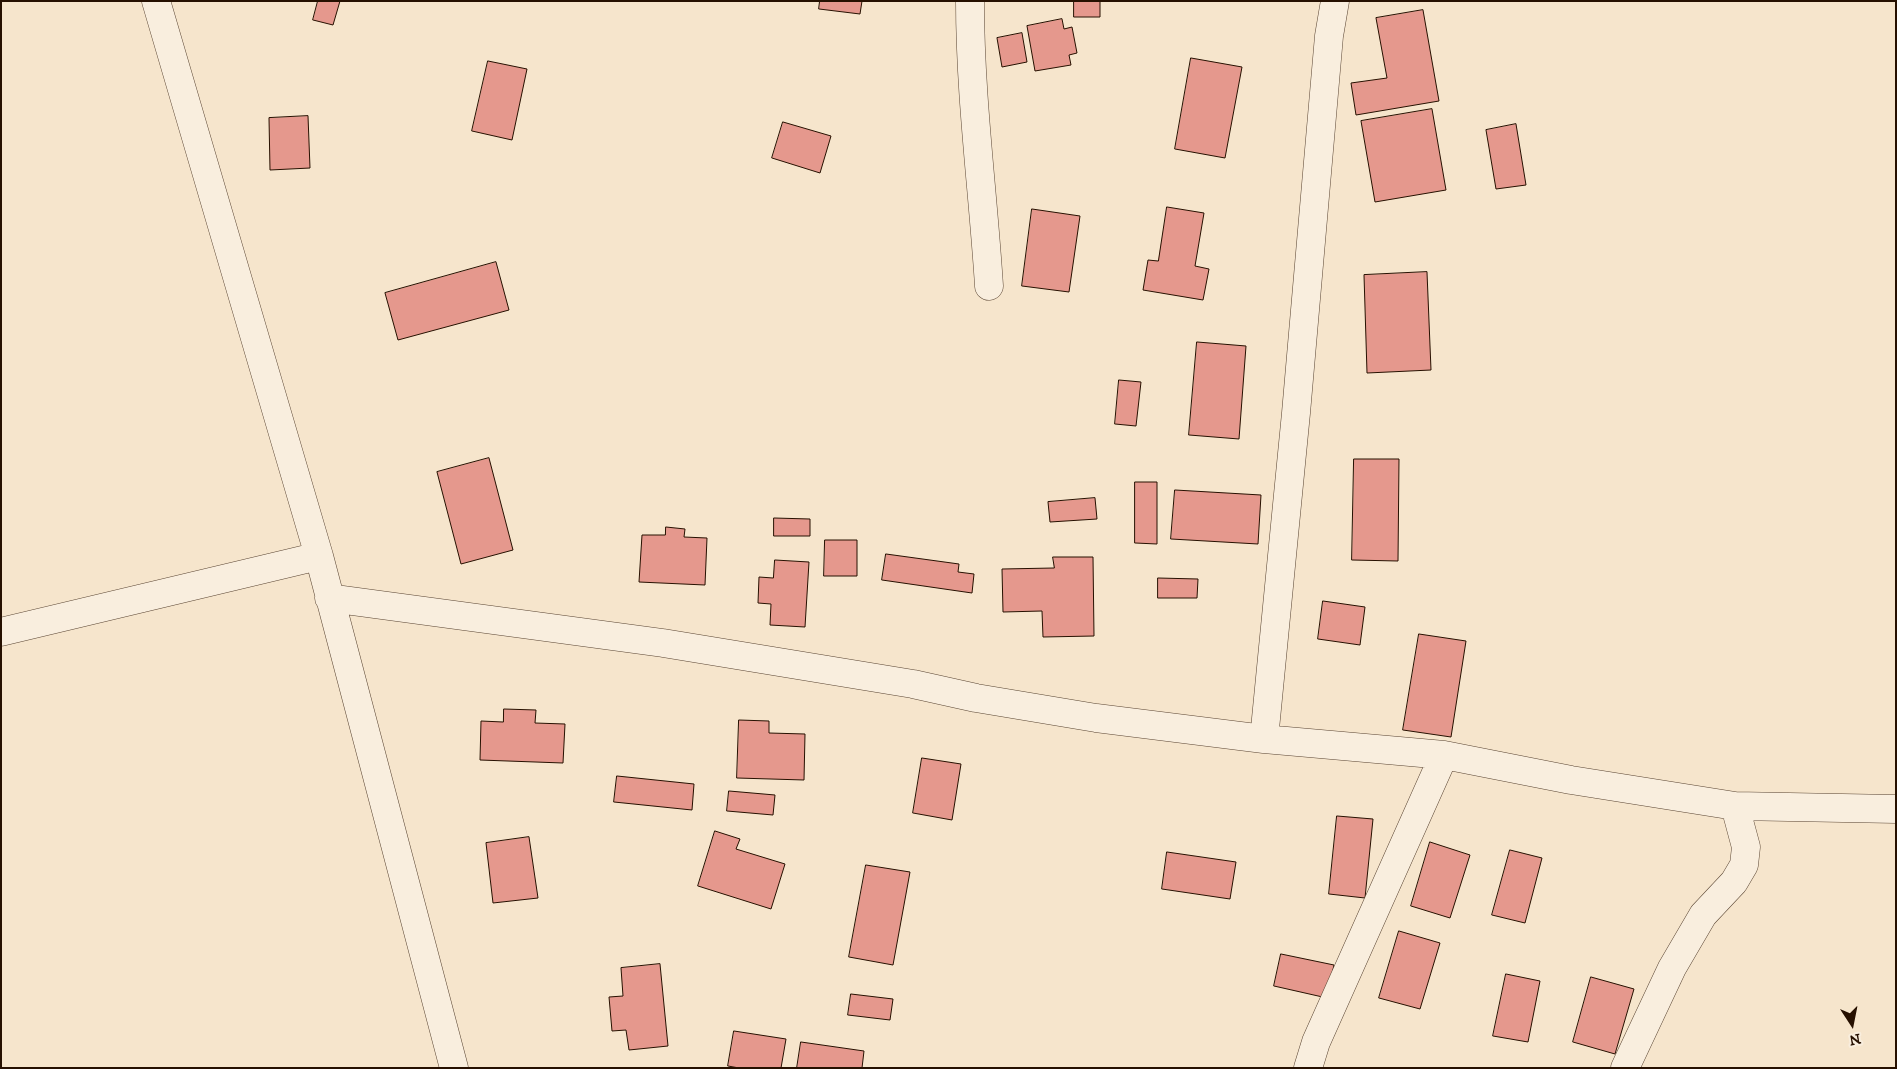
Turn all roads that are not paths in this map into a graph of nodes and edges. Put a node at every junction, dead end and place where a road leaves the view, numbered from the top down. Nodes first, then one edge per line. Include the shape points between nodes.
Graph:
1 (156, 1) edge
2 (970, 1) edge
3 (1335, 1) edge
4 (989, 286) dead end
5 (319, 556) junction
6 (329, 598) junction
7 (1, 632) edge
8 (1264, 739) junction
9 (1444, 755) junction
10 (1735, 806) junction
11 (1896, 809) edge
12 (454, 1068) edge
13 (1308, 1068) edge
14 (1625, 1068) edge

1 - 5 street
2 - 4 street via 978,159
3 - 8 street via 1329,36
5 - 6 street
5 - 7 street
6 - 8 street via 663,643 1096,718
6 - 12 street
8 - 9 street
9 - 10 street via 1571,780
9 - 13 street via 1316,1042
10 - 11 street
10 - 14 street via 1746,847 1744,865 1734,882 1703,915 1672,968

